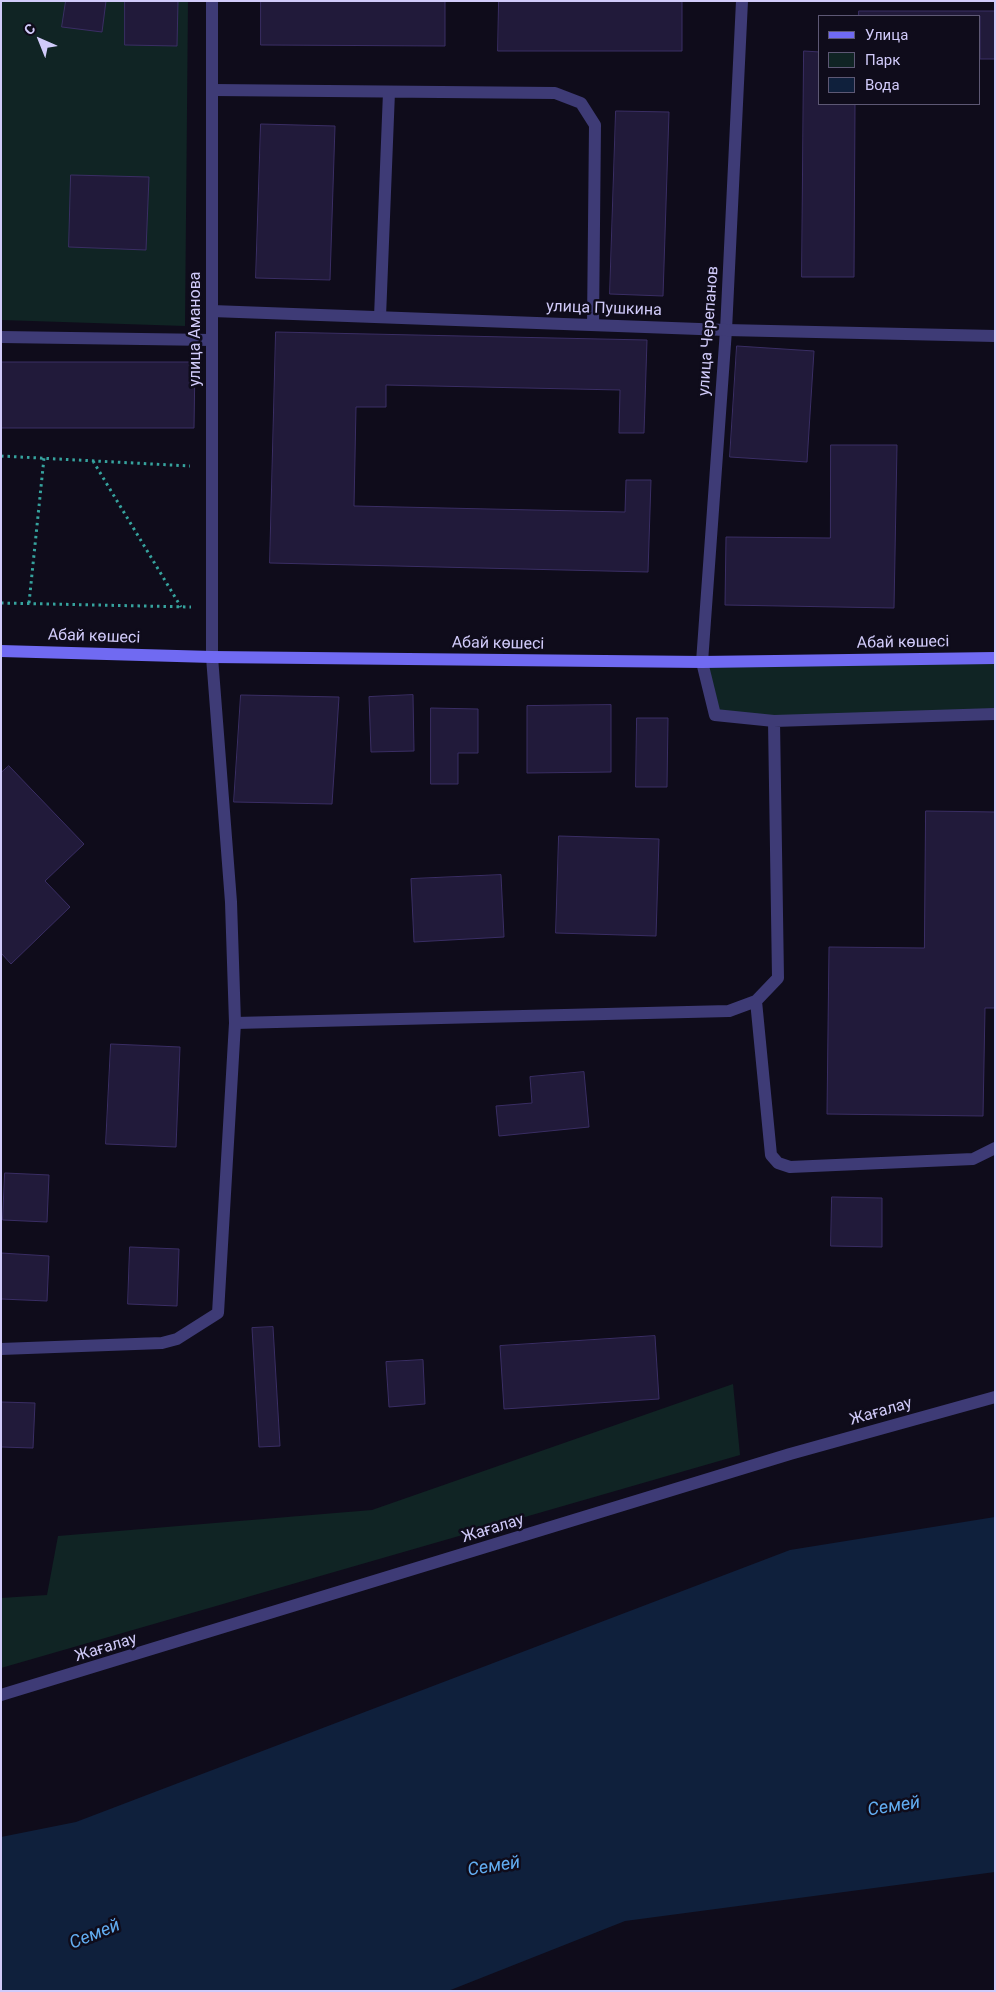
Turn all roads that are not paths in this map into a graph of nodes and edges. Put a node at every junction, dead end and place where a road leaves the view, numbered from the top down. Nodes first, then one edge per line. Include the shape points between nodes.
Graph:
1 (212, 1) edge
2 (742, 1) edge
3 (213, 90) junction
4 (389, 92) junction
5 (212, 311) junction
6 (380, 317) junction
7 (594, 325) junction
8 (726, 330) junction
9 (995, 336) edge
10 (1, 337) edge
11 (212, 340) junction
12 (1, 651) edge
13 (212, 657) junction
14 (995, 658) edge
15 (702, 662) junction
16 (995, 714) edge
17 (774, 721) junction
18 (756, 1001) junction
19 (235, 1022) junction
20 (995, 1148) edge
21 (1, 1349) edge
22 (995, 1396) edge
23 (1, 1695) edge

1 - 3 street, улица Аманова
2 - 8 street, улица Черепанов
3 - 4 street
3 - 5 street, улица Аманова
4 - 6 street
4 - 7 street via 555,93 581,103 595,125
5 - 6 street, улица Пушкина
5 - 11 street, улица Аманова
6 - 7 street, улица Пушкина
7 - 8 street, улица Пушкина
8 - 9 street, улица Пушкина
8 - 15 street, улица Черепанов
10 - 11 street
11 - 13 street, улица Аманова
12 - 13 main road, Абай көшесі
13 - 15 main road, Абай көшесі
13 - 19 street, улица Аманова via 231,902
14 - 15 main road, Абай көшесі
15 - 17 street, улица Черепанов via 715,715
16 - 17 street
17 - 18 street via 778,978
18 - 19 street via 729,1011
18 - 20 street via 771,1155 778,1163 790,1167 973,1159
19 - 21 street, улица Аманова via 218,1313 177,1339 162,1343
22 - 23 street, Жағалау via 790,1454

